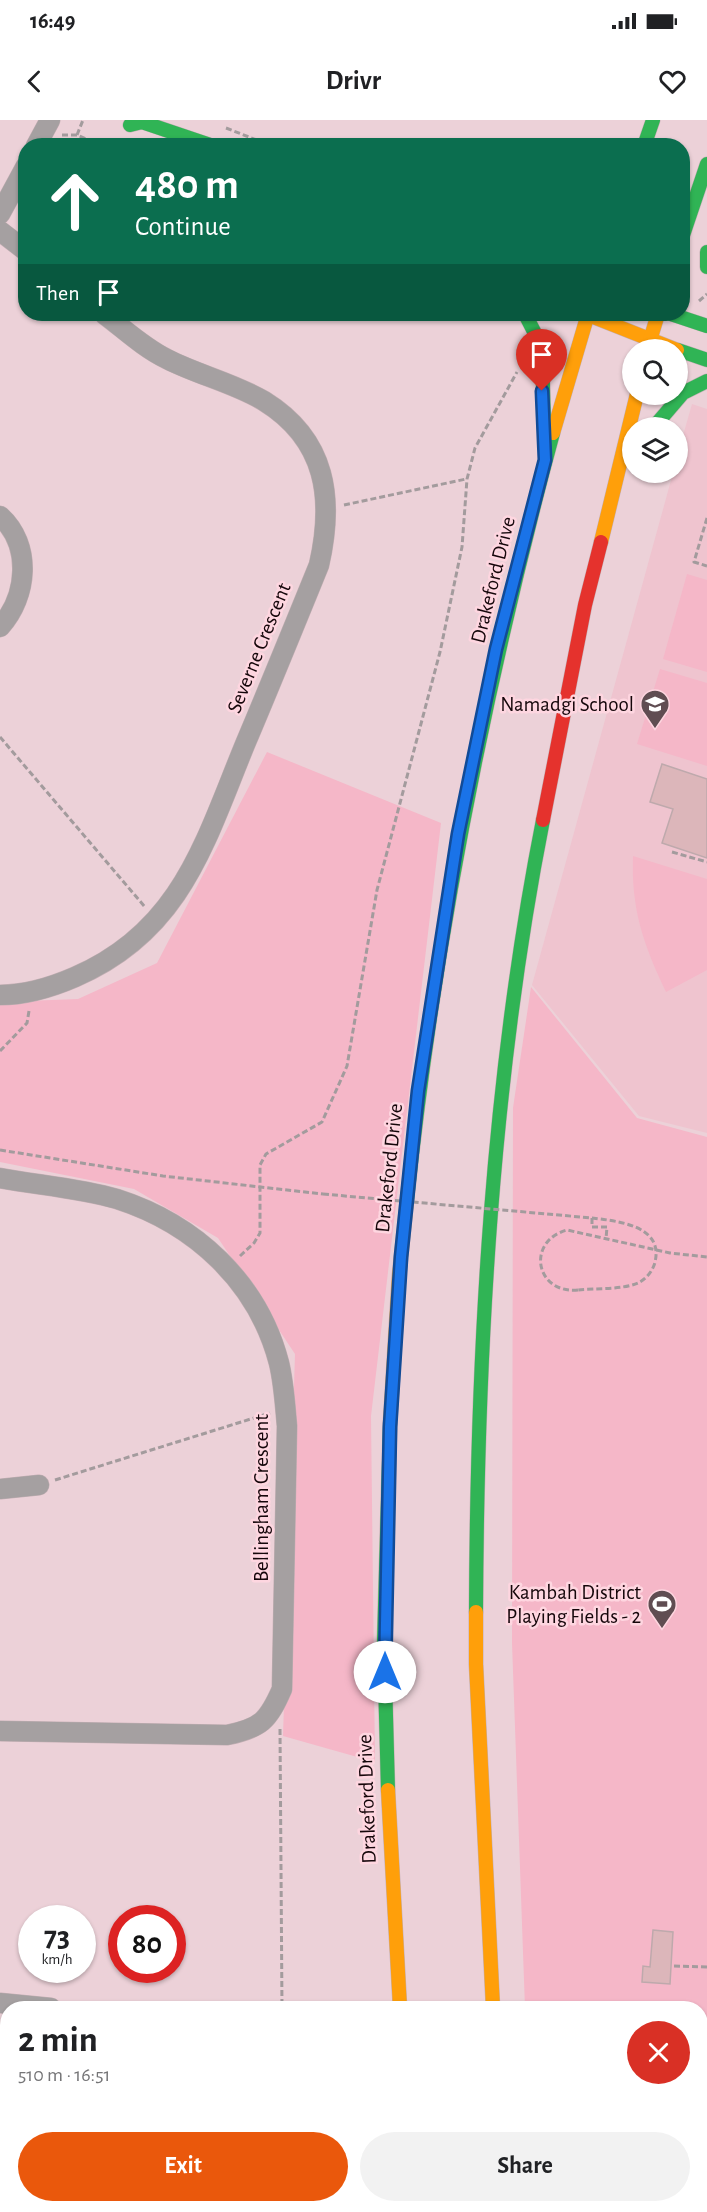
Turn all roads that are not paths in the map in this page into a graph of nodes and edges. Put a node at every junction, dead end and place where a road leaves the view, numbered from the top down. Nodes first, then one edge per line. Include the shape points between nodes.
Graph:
1 (50, 120) edge
2 (653, 120) edge
3 (129, 127) edge
4 (40, 138) edge
5 (189, 138) edge
6 (647, 138) edge
7 (707, 164) edge
8 (18, 181) edge
9 (0, 214) edge
10 (690, 214) edge
11 (0, 231) edge
12 (18, 245) edge
13 (707, 252) edge
14 (707, 267) edge
15 (690, 320) edge
16 (115, 321) edge
17 (529, 321) edge
18 (586, 321) edge
19 (602, 321) edge
20 (656, 321) edge
21 (707, 326) edge
22 (636, 339) edge
23 (650, 339) edge
24 (688, 353) edge
25 (707, 360) edge
26 (707, 381) edge
27 (634, 405) edge
28 (661, 417) edge
29 (545, 460) junction
30 (622, 471) edge
31 (617, 478) junction
32 (0, 516) edge
33 (0, 627) edge
34 (0, 995) edge
35 (0, 1178) edge
36 (39, 1485) road end
37 (0, 1489) edge
38 (0, 1731) edge
39 (399, 2001) edge
40 (493, 2001) edge

1 - 4 street
2 - 6 main road
3 - 5 main road via 142,122
7 - 10 main road
8 - 9 street
11 - 12 street
13 - 14 main road
15 - 21 main road
16 - 34 street, Severne Crescent via 165,358 263,400 288,418 307,441 321,469 327,532 319,565 198,860 179,892 155,922 126,948 93,969 40,989
17 - 29 main road via 542,347
18 - 29 main road, Drakeford Drive
19 - 22 main road
20 - 23 main road
24 - 25 main road
26 - 28 main road via 690,385
27 - 31 main road
29 - 39 main road, Drakeford Drive via 496,649 458,834 418,1091 401,1257 390,1427 385,1672
30 - 31 main road
31 - 40 main road via 585,606 534,865 514,996 490,1222 477,1453 476,1664
32 - 33 street via 20,543 23,565 20,589
35 - 38 street, Bellingham Crescent via 115,1198 172,1222 206,1246 234,1274 257,1308 276,1354 286,1408 282,1689 264,1722 250,1731 227,1735
36 - 37 street

